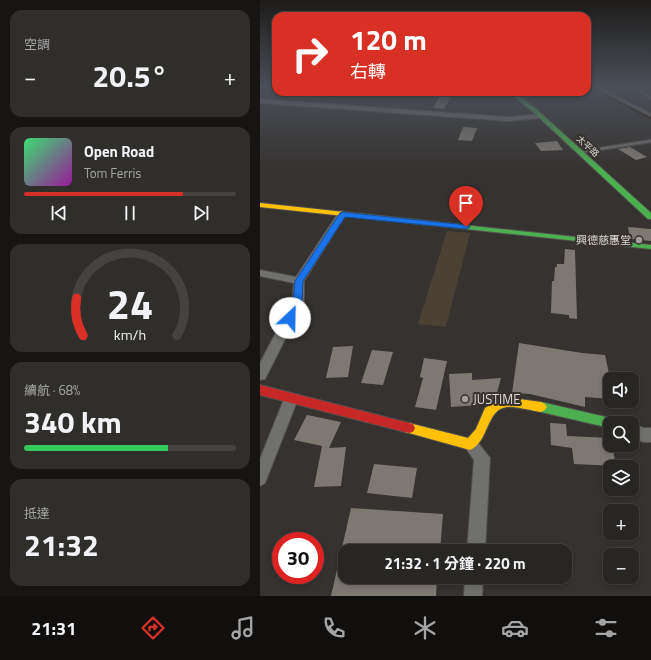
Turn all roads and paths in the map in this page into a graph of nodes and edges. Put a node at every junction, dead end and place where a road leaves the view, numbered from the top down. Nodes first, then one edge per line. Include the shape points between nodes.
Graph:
1 (464, 116) edge
2 (541, 116) joint
3 (651, 141) edge
4 (580, 152) junction
5 (260, 205) edge
6 (342, 214) junction
7 (651, 216) edge
8 (651, 247) edge
9 (260, 273) edge
10 (299, 281) junction
11 (260, 374) edge
12 (260, 390) edge
13 (290, 399) junction
14 (603, 421) edge
15 (639, 433) edge
16 (651, 435) edge
17 (470, 444) junction
18 (260, 478) edge
19 (476, 544) edge
20 (474, 584) edge
21 (473, 596) edge

1 - 2 street via 508,119
2 - 4 street, 太平路
3 - 4 lane
4 - 7 street, 太平路
5 - 6 street
6 - 8 street
6 - 10 street
9 - 10 street
10 - 11 street via 298,302
12 - 13 street
13 - 17 street
13 - 18 street
14 - 17 street via 530,404 505,402 489,411 480,433
15 - 16 street
17 - 19 street via 482,458
20 - 21 street

